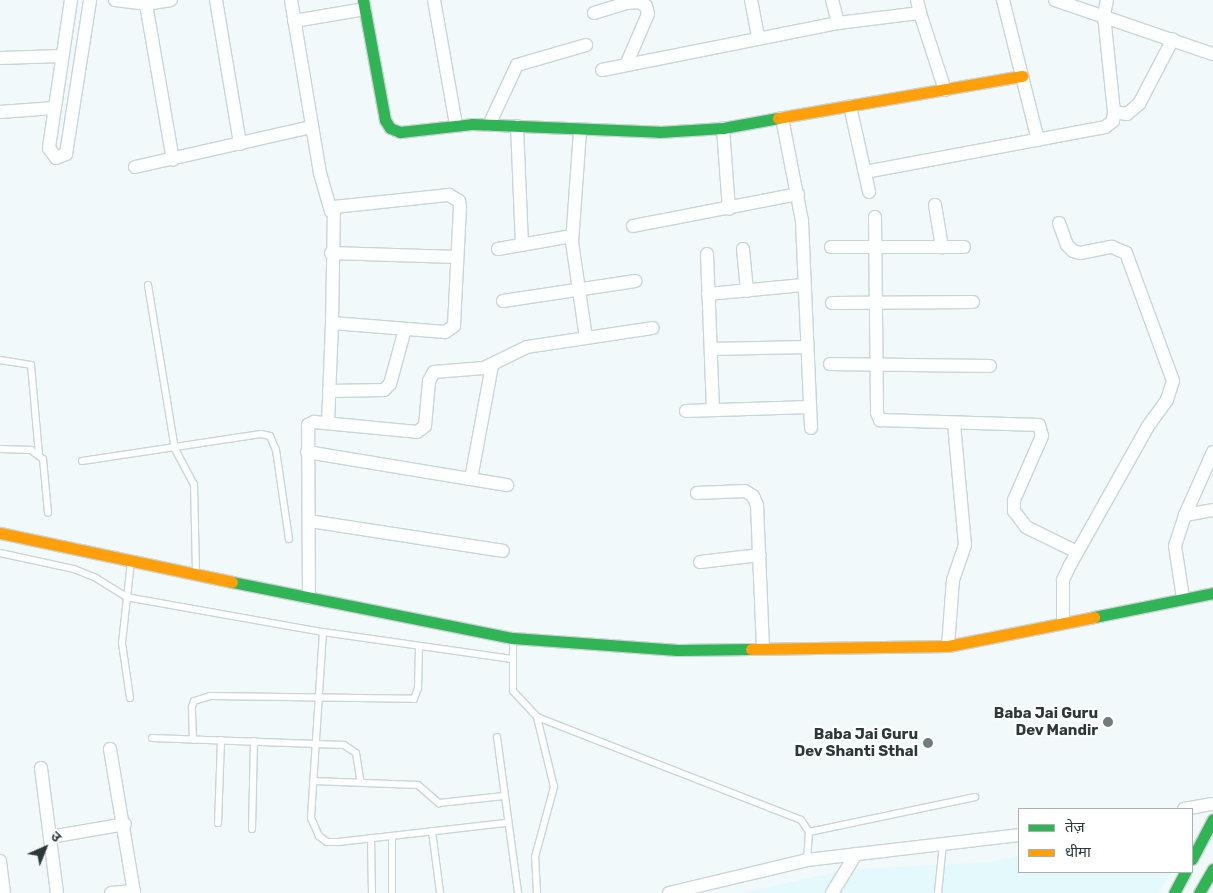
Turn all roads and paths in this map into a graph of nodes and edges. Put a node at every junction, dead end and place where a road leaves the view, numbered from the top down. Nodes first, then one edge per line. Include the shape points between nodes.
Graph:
1 (71, 0) edge
2 (90, 0) edge
3 (115, 0) edge
4 (171, 0) edge
5 (216, 0) edge
6 (290, 0) edge
7 (434, 0) edge
8 (751, 0) edge
9 (832, 0) edge
10 (1003, 0) edge
11 (1055, 0) edge
12 (1107, 0) edge
13 (648, 3) edge
14 (146, 4) junction
15 (364, 5) edge
16 (919, 6) edge
17 (594, 13) dead end
18 (1104, 15) junction
19 (294, 21) junction
20 (838, 23) junction
21 (758, 38) junction
22 (1173, 39) junction
23 (586, 45) dead end
24 (1213, 54) edge
25 (62, 56) junction
26 (0, 58) edge
27 (627, 63) junction
28 (602, 70) dead end
29 (1022, 76) junction
30 (945, 90) junction
31 (850, 106) junction
32 (54, 108) junction
33 (0, 112) edge
34 (1114, 112) junction
35 (782, 118) junction
36 (489, 124) junction
37 (456, 125) junction
38 (518, 126) junction
39 (312, 127) junction
40 (723, 128) junction
41 (580, 131) junction
42 (1038, 140) junction
43 (240, 144) junction
44 (173, 160) junction
45 (135, 167) dead end
46 (865, 172) junction
47 (870, 192) dead end
48 (798, 194) junction
49 (935, 205) dead end
50 (728, 209) junction
51 (331, 211) junction
52 (875, 216) dead end
53 (1059, 223) dead end
54 (634, 226) dead end
55 (572, 236) junction
56 (522, 245) junction
57 (876, 246) junction
58 (831, 247) dead end
59 (942, 247) junction
60 (964, 247) dead end
61 (498, 249) dead end
62 (743, 249) dead end
63 (331, 253) junction
64 (707, 254) dead end
65 (457, 257) junction
66 (636, 281) dead end
67 (148, 285) dead end
68 (804, 285) junction
69 (580, 291) junction
70 (747, 291) junction
71 (708, 294) junction
72 (503, 301) dead end
73 (876, 301) junction
74 (973, 302) dead end
75 (832, 303) dead end
76 (332, 323) junction
77 (653, 328) dead end
78 (405, 329) junction
79 (586, 338) junction
80 (807, 347) junction
81 (711, 349) junction
82 (0, 360) edge
83 (830, 364) dead end
84 (877, 364) junction
85 (492, 366) junction
86 (990, 366) dead end
87 (328, 391) junction
88 (810, 406) junction
89 (713, 410) junction
90 (686, 411) dead end
91 (328, 423) junction
92 (954, 423) junction
93 (810, 428) dead end
94 (0, 449) edge
95 (175, 449) junction
96 (307, 452) junction
97 (1213, 452) edge
98 (39, 454) junction
99 (82, 461) dead end
100 (471, 479) junction
101 (506, 485) dead end
102 (697, 493) dead end
103 (1213, 510) edge
104 (48, 512) dead end
105 (1185, 515) junction
106 (310, 520) junction
107 (0, 533) edge
108 (288, 539) dead end
109 (504, 551) dead end
110 (1077, 552) junction
111 (0, 553) edge
112 (760, 555) junction
113 (131, 560) junction
114 (700, 562) dead end
115 (196, 573) junction
116 (1213, 593) edge
117 (126, 597) junction
118 (309, 598) junction
119 (1183, 598) junction
120 (1063, 621) junction
121 (323, 632) junction
122 (512, 638) junction
123 (419, 646) junction
124 (948, 646) junction
125 (763, 647) junction
126 (512, 659) junction
127 (319, 696) junction
128 (130, 698) dead end
129 (537, 717) junction
130 (498, 736) dead end
131 (152, 738) dead end
132 (193, 740) junction
133 (221, 740) junction
134 (254, 742) junction
135 (316, 743) junction
136 (110, 749) dead end
137 (41, 768) dead end
138 (313, 781) junction
139 (360, 783) junction
140 (504, 796) junction
141 (975, 797) dead end
142 (1213, 804) edge
143 (1190, 808) edge
144 (1213, 819) edge
145 (218, 823) dead end
146 (507, 823) junction
147 (124, 824) junction
148 (252, 829) dead end
149 (432, 831) junction
150 (809, 832) junction
151 (392, 836) junction
152 (1018, 836) edge
153 (50, 837) junction
154 (371, 838) junction
155 (943, 844) junction
156 (856, 854) junction
157 (1193, 857) edge
158 (807, 860) junction
159 (0, 861) edge
160 (1213, 869) edge
161 (1184, 873) edge
162 (134, 892) edge
163 (4, 893) edge
164 (56, 893) edge
165 (111, 893) edge
166 (372, 893) edge
167 (392, 893) edge
168 (440, 893) edge
169 (518, 893) edge
170 (536, 893) edge
171 (669, 893) edge
172 (832, 893) edge
173 (938, 893) edge
174 (1174, 893) edge
175 (1199, 893) edge

1 - 25 street
2 - 32 street via 66,154 56,158 49,148
3 - 14 street
4 - 14 street
5 - 43 street
6 - 19 street
7 - 37 street
8 - 21 street
9 - 20 street
10 - 29 street
11 - 18 street
12 - 18 street
13 - 17 street via 627,3
13 - 27 street via 648,14
14 - 44 street
15 - 19 street
15 - 37 main road via 385,120 390,128 412,132
16 - 20 street
16 - 30 street
18 - 22 street
18 - 34 street
19 - 39 street
20 - 21 street
21 - 27 street
22 - 24 street
22 - 34 street via 1139,104 1127,114
23 - 36 street via 517,64
25 - 26 street
25 - 32 street
27 - 28 street
29 - 30 main road
29 - 42 street
30 - 31 main road
31 - 35 main road
31 - 46 street
32 - 33 street
34 - 42 street via 1112,121 1105,127
35 - 40 main road
35 - 48 street
36 - 37 main road
36 - 38 main road
38 - 41 main road
38 - 56 street
39 - 43 street
39 - 51 street
40 - 41 main road via 659,132
40 - 50 street
41 - 55 street
42 - 46 street
43 - 44 street
44 - 45 street
46 - 47 street
48 - 50 street
48 - 68 street
49 - 59 street
50 - 54 street
51 - 63 street
51 - 65 street via 338,205 454,197 460,207
52 - 57 street
53 - 110 street via 1067,245 1073,251 1080,253 1112,247 1126,253 1173,381 1167,400 1147,428
55 - 56 street
55 - 69 street
56 - 61 street
57 - 58 street
57 - 59 street
57 - 73 street
59 - 60 street
62 - 70 street
63 - 65 street
63 - 76 street
64 - 71 street
65 - 78 street via 454,326 445,332
66 - 69 street
67 - 95 lane
68 - 70 street
68 - 80 street
69 - 72 street
69 - 79 street
70 - 71 street
71 - 81 street
73 - 74 street
73 - 75 street
73 - 84 street
76 - 78 street
76 - 87 street
77 - 79 street
78 - 87 street via 390,384 384,390
79 - 85 street via 517,350
80 - 81 street
80 - 88 street
81 - 89 street
82 - 98 lane via 31,365
83 - 84 street
84 - 86 street
84 - 92 street via 877,413 880,420
85 - 91 street via 434,372 429,381 422,430
85 - 100 street
87 - 91 street
88 - 89 street
88 - 93 street
89 - 90 street
91 - 96 street via 308,425
92 - 110 street via 1029,423 1043,429 1014,500 1014,511 1026,527
92 - 124 street via 965,545 953,580
94 - 98 lane
95 - 99 lane
95 - 108 lane via 262,434 270,436 276,450
95 - 115 lane via 194,484
96 - 100 street
96 - 106 street
97 - 105 street
98 - 104 lane via 45,468
100 - 101 street
102 - 112 street via 734,490 753,496 758,505
103 - 105 street
105 - 119 street via 1175,546
106 - 109 street
106 - 118 street
107 - 113 main road
110 - 120 street via 1063,580
111 - 117 lane via 74,569 96,578
112 - 114 street
112 - 125 street
113 - 115 main road
113 - 117 lane
115 - 118 main road
116 - 119 main road
117 - 121 lane
117 - 128 lane via 122,642
118 - 122 main road
119 - 120 main road
120 - 124 main road
121 - 123 lane
121 - 127 lane
122 - 125 main road via 678,650
122 - 126 lane
123 - 126 lane
123 - 127 lane via 418,688 414,699
124 - 125 main road via 904,649
126 - 129 lane via 513,691
127 - 132 lane via 201,698 192,707
127 - 135 lane
129 - 150 lane via 801,820
129 - 170 lane via 554,787 535,857
130 - 140 lane
131 - 132 lane
132 - 133 lane
133 - 134 lane
133 - 145 lane
134 - 135 lane
134 - 148 lane
135 - 138 lane
135 - 139 lane via 352,748
136 - 147 street
137 - 153 street
138 - 139 lane
138 - 154 lane via 311,818 319,836 327,842
139 - 140 lane via 418,785 439,803
140 - 146 lane
141 - 150 lane
142 - 143 street
144 - 157 main road
146 - 149 lane
146 - 169 lane
147 - 153 street
147 - 162 street
149 - 151 lane
149 - 168 lane
150 - 158 lane
151 - 154 lane
151 - 167 lane
152 - 155 street
153 - 164 street
154 - 166 lane
155 - 156 street
155 - 173 lane
156 - 158 street
156 - 172 street
158 - 171 street
159 - 163 street
160 - 175 main road
161 - 174 main road
162 - 165 street

